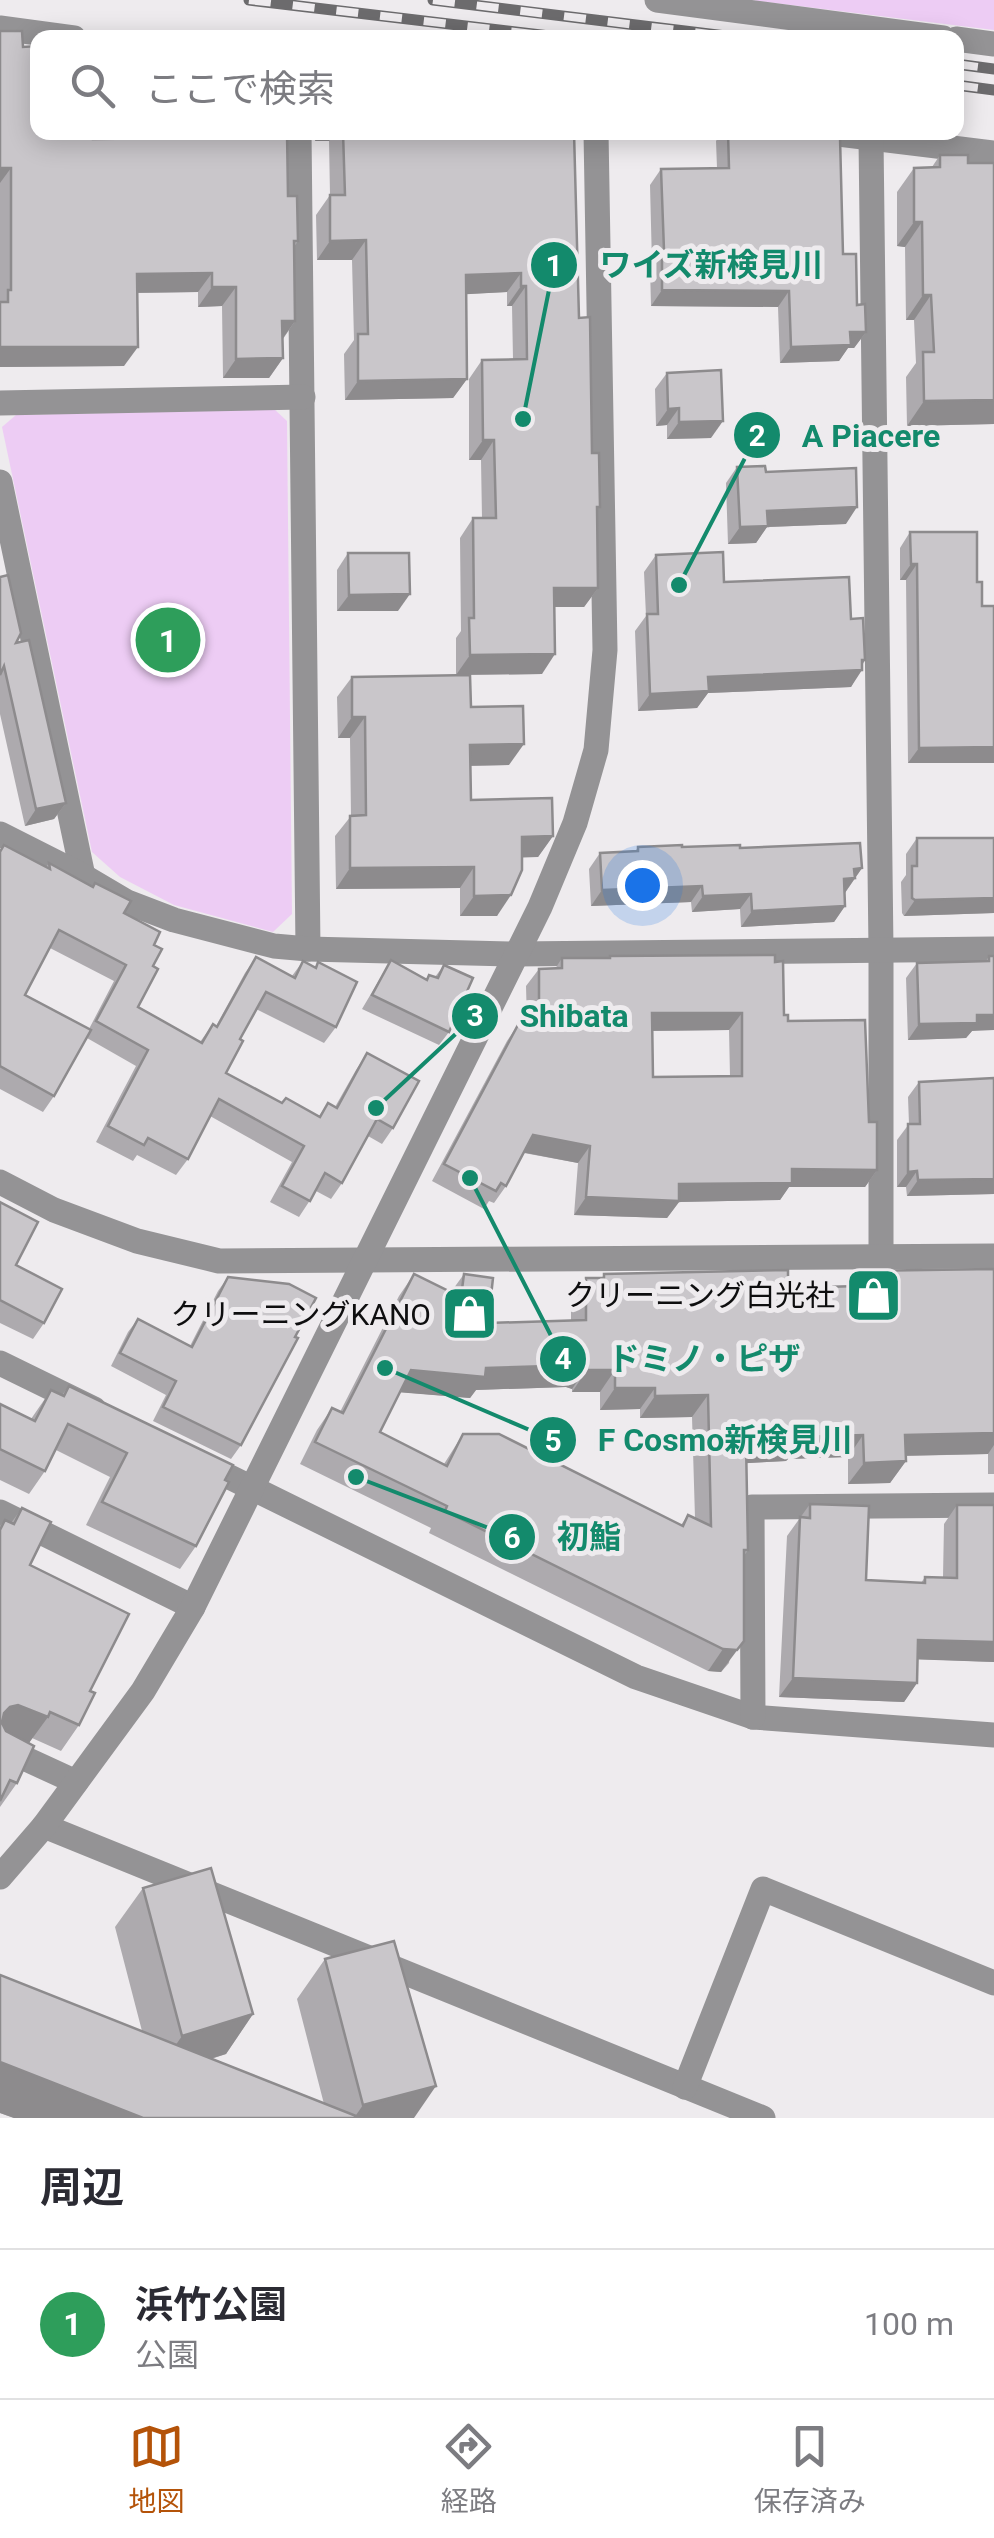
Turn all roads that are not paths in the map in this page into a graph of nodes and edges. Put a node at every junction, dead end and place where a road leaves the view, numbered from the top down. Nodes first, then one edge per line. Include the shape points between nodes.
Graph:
1 (656, 0) edge
2 (0, 28) edge
3 (883, 30) edge
4 (30, 32) edge
5 (964, 40) edge
6 (994, 44) edge
7 (300, 140) edge
8 (596, 140) edge
9 (872, 140) edge
10 (881, 140) edge
11 (994, 152) edge
12 (303, 397) junction
13 (0, 402) edge
14 (0, 482) edge
15 (0, 834) edge
16 (83, 876) junction
17 (308, 949) junction
18 (881, 949) junction
19 (994, 949) edge
20 (515, 954) junction
21 (0, 1182) edge
22 (882, 1256) junction
23 (994, 1256) edge
24 (365, 1261) junction
25 (1, 1365) edge
26 (110, 1417) edge
27 (181, 1453) edge
28 (253, 1488) junction
29 (994, 1505) edge
30 (0, 1512) edge
31 (193, 1608) junction
32 (753, 1716) junction
33 (994, 1735) edge
34 (0, 1747) edge
35 (76, 1782) junction
36 (44, 1826) junction
37 (0, 1877) edge
38 (994, 1982) edge
39 (685, 2087) junction
40 (762, 2118) edge

1 - 3 street
2 - 4 street
5 - 6 street
7 - 12 street
8 - 20 street via 605,650 596,750 575,823
9 - 18 street
10 - 11 street
12 - 13 street
12 - 17 street
14 - 16 street
15 - 16 street
16 - 17 street via 174,920
17 - 20 street
18 - 19 street
18 - 20 street
18 - 22 street
20 - 24 street
21 - 24 street via 137,1241 218,1261
22 - 23 street
22 - 24 street
24 - 28 street
25 - 26 street
27 - 28 street
28 - 31 street
28 - 32 street via 636,1677
29 - 32 street via 752,1507
30 - 31 street
31 - 35 street
32 - 33 street
34 - 35 street
35 - 36 street
36 - 37 street
36 - 39 street
38 - 39 street via 763,1889
39 - 40 street

